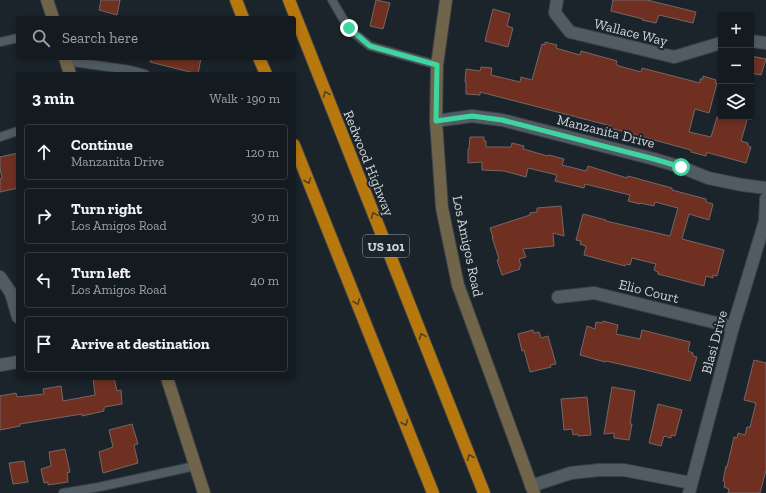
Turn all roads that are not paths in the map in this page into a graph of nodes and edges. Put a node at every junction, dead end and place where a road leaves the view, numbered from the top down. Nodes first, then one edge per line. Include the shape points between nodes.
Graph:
1 (47, 0) edge
2 (236, 0) edge
3 (288, 0) edge
4 (332, 0) edge
5 (446, 0) edge
6 (557, 0) edge
7 (51, 16) edge
8 (242, 16) edge
9 (294, 16) edge
10 (296, 20) edge
11 (16, 38) edge
12 (754, 41) edge
13 (0, 42) edge
14 (766, 43) edge
15 (718, 44) edge
16 (66, 60) edge
17 (260, 60) edge
18 (437, 65) junction
19 (69, 72) edge
20 (138, 72) edge
21 (265, 72) edge
22 (436, 121) junction
23 (16, 132) edge
24 (0, 137) edge
25 (296, 150) edge
26 (766, 188) edge
27 (766, 199) edge
28 (0, 276) edge
29 (558, 297) dead end
30 (16, 310) edge
31 (733, 327) junction
32 (16, 362) edge
33 (0, 366) edge
34 (168, 380) edge
35 (196, 466) junction
36 (690, 488) edge
37 (532, 489) edge
38 (63, 493) edge
39 (204, 493) edge
40 (433, 493) edge
41 (484, 493) edge

1 - 7 street
2 - 8 highway
9 -> 3 highway, Redwood Highway / US 101
4 - 18 lane via 349,28 370,46
5 - 18 street, Los Amigos Road
6 - 15 street, Wallace Way via 555,13 570,32 674,57
41 -> 10 highway, Redwood Highway / US 101
11 - 13 lane
12 - 14 street
16 - 19 street
16 - 20 lane
17 - 21 highway
18 - 22 street, Los Amigos Road
22 - 26 street, Manzanita Drive via 472,116 502,120 654,159 708,178
22 - 37 street, Los Amigos Road via 442,208 458,285
23 - 24 lane
25 -> 40 highway
27 - 31 street, Blasi Drive via 765,221
28 - 30 street via 11,293
29 - 31 street, Elio Court via 594,293
31 - 36 street, Blasi Drive
32 - 33 street
34 - 35 street
35 - 38 lane
35 - 39 street
36 - 37 street via 624,470 599,470 571,473

